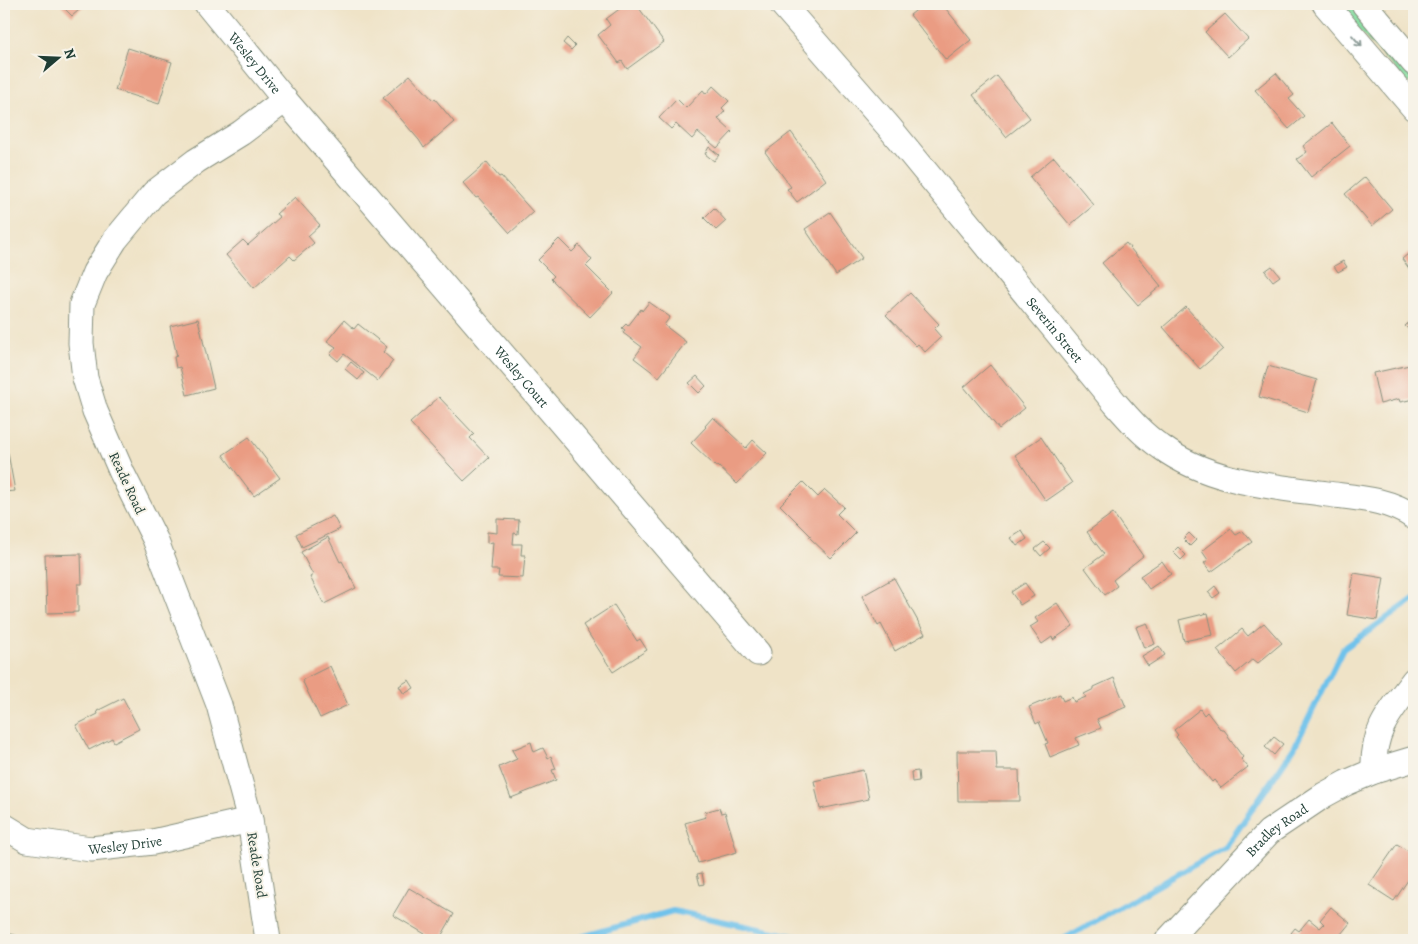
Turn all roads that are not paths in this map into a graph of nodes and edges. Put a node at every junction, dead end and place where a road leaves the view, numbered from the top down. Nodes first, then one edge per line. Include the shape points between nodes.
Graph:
1 (207, 4) edge
2 (782, 4) edge
3 (1325, 4) edge
4 (1364, 4) edge
5 (1414, 63) edge
6 (285, 100) junction
7 (1412, 101) edge
8 (1414, 517) edge
9 (758, 653) dead end
10 (1414, 680) edge
11 (1414, 759) edge
12 (1374, 771) junction
13 (250, 820) junction
14 (4, 826) edge
15 (268, 940) edge
16 (1168, 940) edge

1 - 6 street, Wesley Drive
2 - 8 street, Severin Street via 889,127 1114,403 1155,443 1190,465 1214,474 1270,486 1374,500 1405,510
3 -> 7 street
4 - 5 street
6 - 9 street, Wesley Court
6 - 13 street, Reade Road via 154,193 115,240 95,272 82,304 81,343 85,378 95,411 154,539 219,705
10 - 12 street via 1381,726 1374,750
11 - 12 street, Bradley Road
12 - 16 street, Bradley Road via 1324,795 1270,832
13 - 14 street, Wesley Drive via 153,842 91,849 27,840
13 - 15 street, Reade Road

